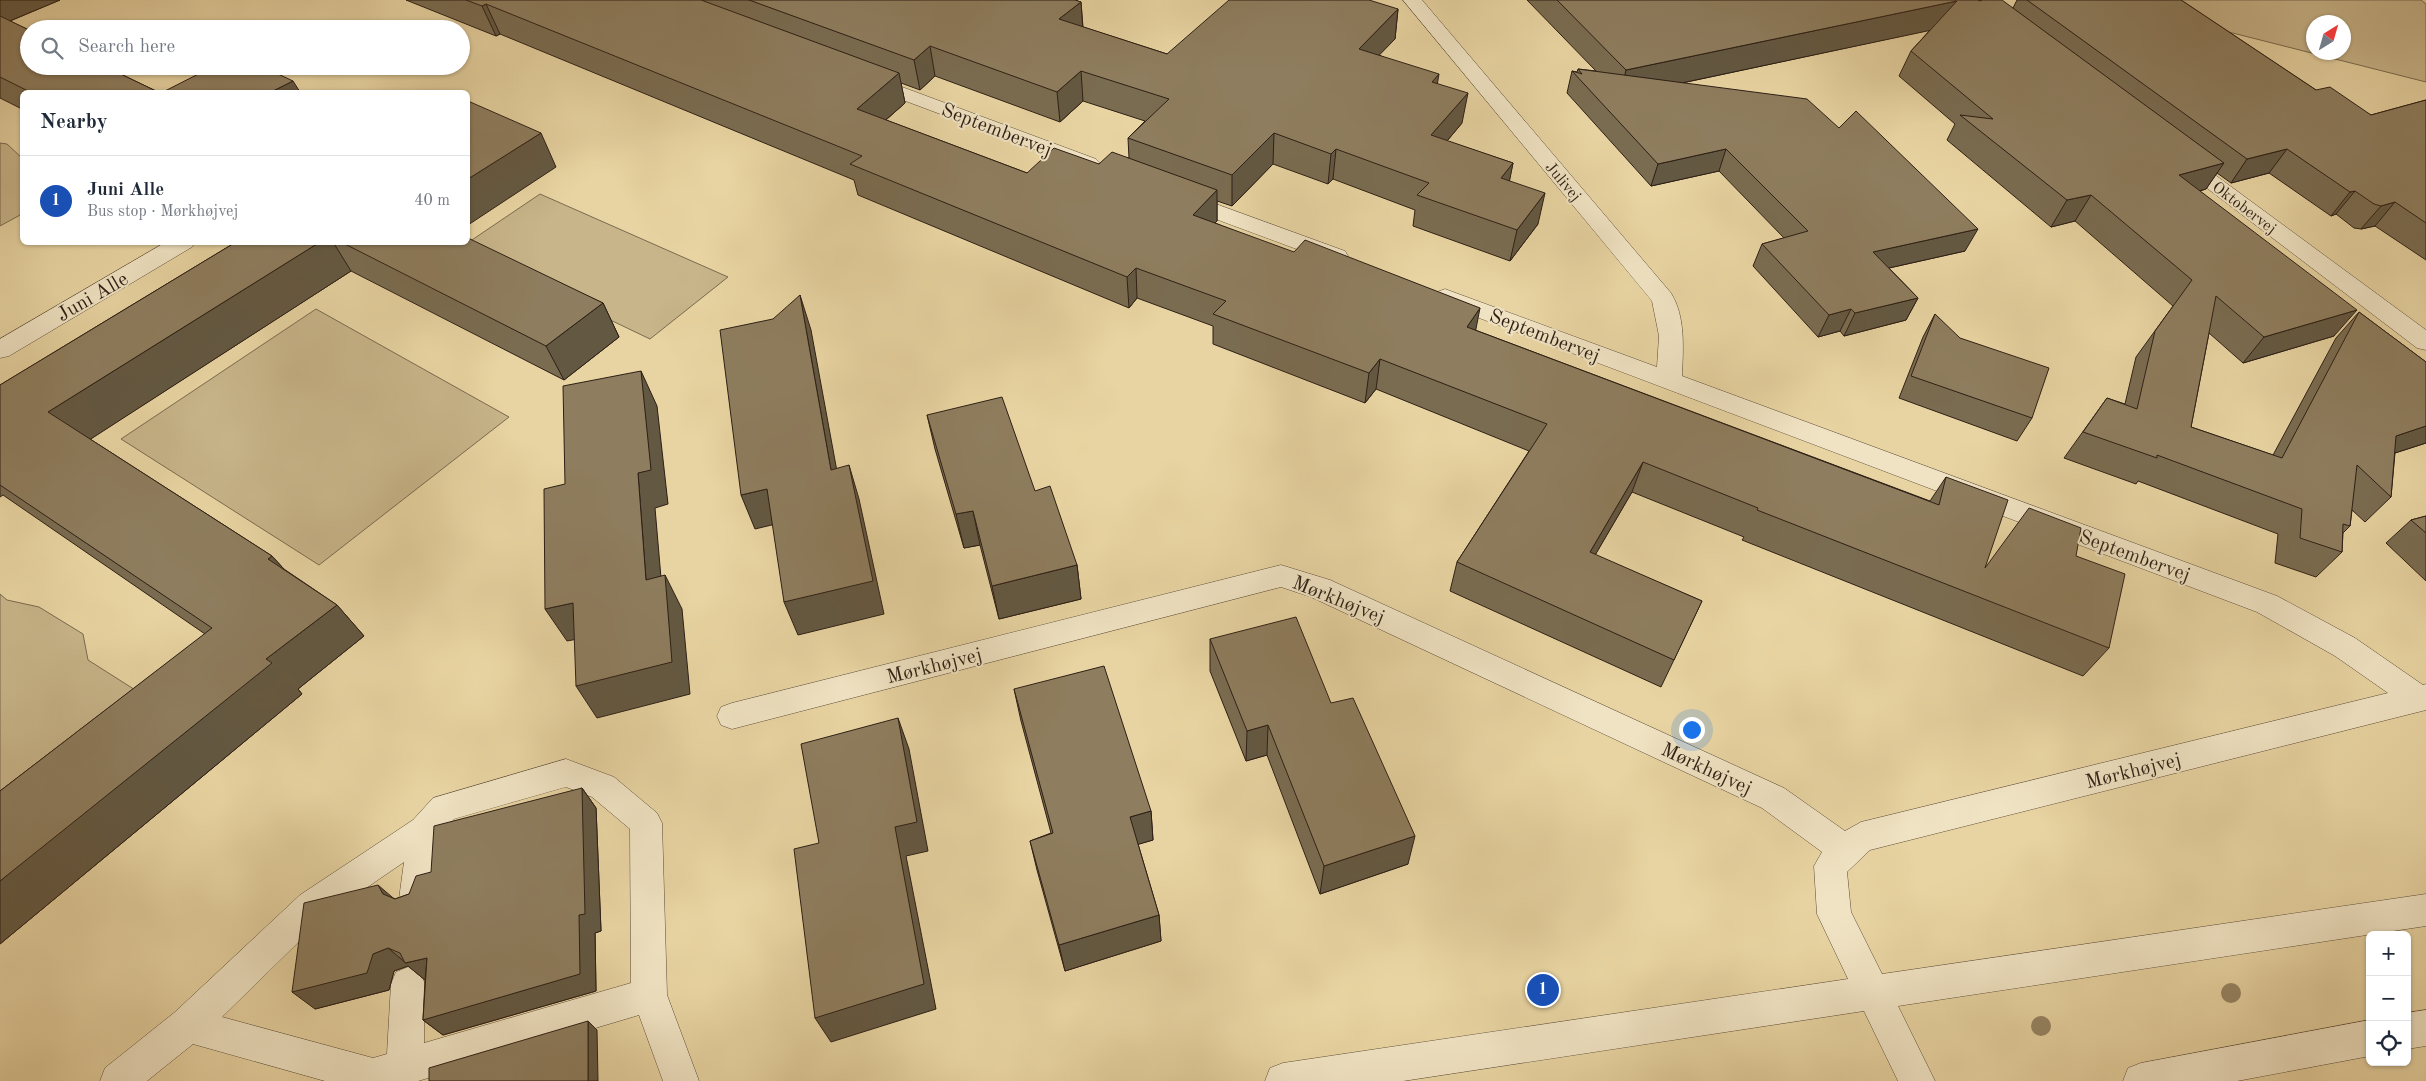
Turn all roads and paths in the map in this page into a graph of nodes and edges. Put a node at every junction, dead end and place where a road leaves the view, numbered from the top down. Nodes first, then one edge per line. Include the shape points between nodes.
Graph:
1 (1412, 0) edge
2 (850, 74) edge
3 (2167, 148) edge
4 (1110, 171) edge
5 (1166, 192) edge
6 (179, 245) edge
7 (1362, 266) edge
8 (1427, 290) edge
9 (2426, 342) edge
10 (0, 350) edge
11 (1668, 381) junction
12 (2423, 698) edge
13 (732, 716) dead end
14 (424, 830) junction
15 (1846, 851) junction
16 (416, 899) edge
17 (2426, 910) edge
18 (408, 984) edge
19 (1874, 993) junction
20 (649, 995) junction
21 (188, 1024) junction
22 (2426, 1028) edge
23 (2411, 1030) edge
24 (2366, 1039) edge
25 (405, 1067) junction
26 (118, 1081) edge
27 (681, 1081) edge
28 (1283, 1081) edge
29 (1917, 1081) edge
30 (2141, 1081) edge

1 - 11 street, Julivej via 1663,299 1671,336
2 - 4 street, Septembervej
3 - 9 street, Oktobervej
5 - 7 street
6 - 10 street, Juni Alle
8 - 11 street, Septembervej
11 - 12 street, Septembervej via 2267,604 2345,647
12 - 15 street, Mørkhøjvej via 1861,836
13 - 15 street, Mørkhøjvej via 1281,576 1320,588 1773,798
14 - 16 street
14 - 20 street via 444,808 566,773 603,787 646,823
14 - 21 street via 312,906
15 - 19 street, Mørkhøjvej via 1830,866 1834,914
17 - 19 street
18 - 25 street
19 - 28 street
19 - 29 street, Mørkhøjvej
20 - 25 street
20 - 27 street
21 - 25 street via 373,1076
21 - 26 street
22 - 23 street
24 - 30 street

